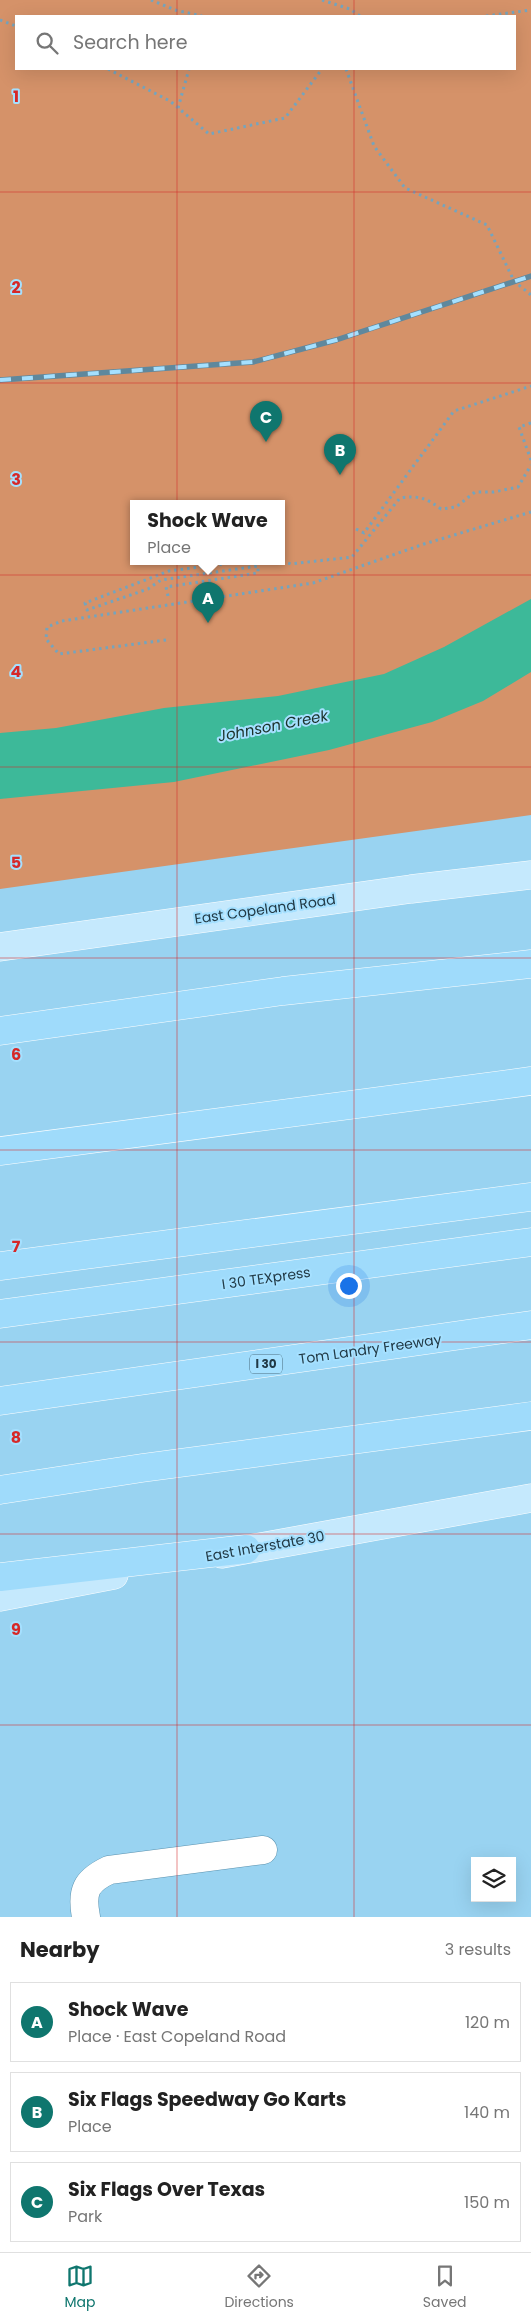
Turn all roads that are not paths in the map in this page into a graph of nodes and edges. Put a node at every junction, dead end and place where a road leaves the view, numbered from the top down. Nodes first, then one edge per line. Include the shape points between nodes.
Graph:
1 (531, 875) edge
2 (0, 947) edge
3 (531, 964) edge
4 (0, 1031) edge
5 (531, 1081) edge
6 (0, 1151) edge
7 (531, 1197) edge
8 (531, 1242) edge
9 (0, 1266) edge
10 (0, 1314) edge
11 (531, 1325) edge
12 (0, 1401) edge
13 (531, 1416) edge
14 (0, 1490) edge
15 (531, 1498) edge
16 (246, 1549) junction
17 (0, 1577) edge
18 (0, 1597) edge
19 (263, 1850) dead end
20 (86, 1917) edge

1 - 2 main road, East Copeland Road
3 - 4 highway via 283,992
5 - 6 highway
7 - 9 highway
8 - 10 highway, I 30 TEXpress
11 - 12 highway, Tom Landry Freeway / I 30
13 - 14 highway
15 - 16 main road, East Interstate 30
16 - 17 highway
16 - 18 main road, East Interstate 30
19 - 20 lane via 109,1870 94,1877 85,1889 83,1904

